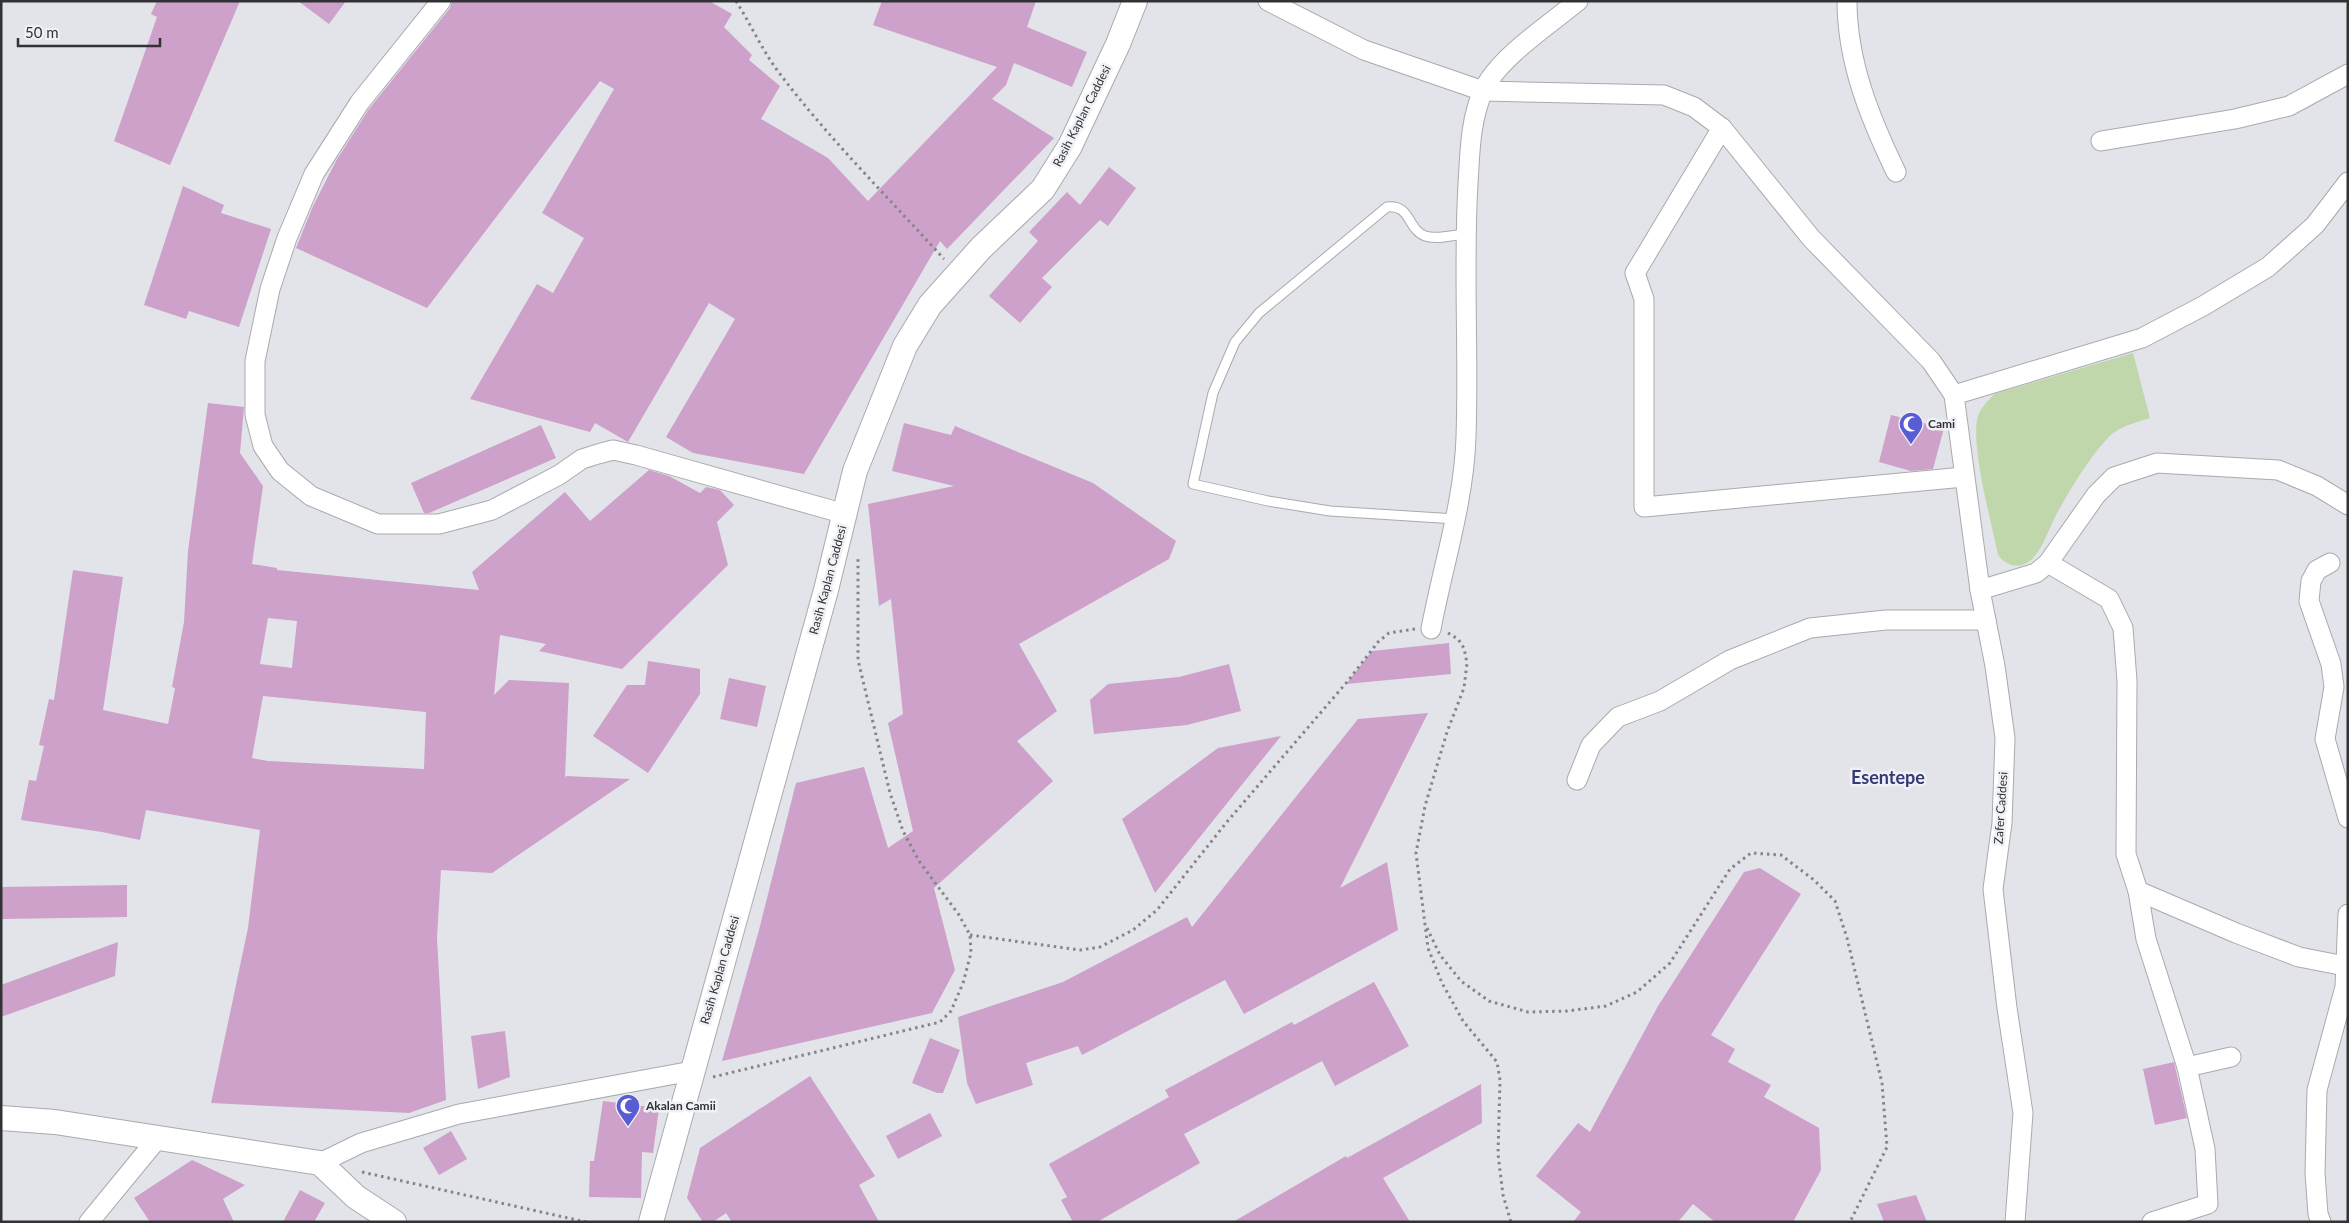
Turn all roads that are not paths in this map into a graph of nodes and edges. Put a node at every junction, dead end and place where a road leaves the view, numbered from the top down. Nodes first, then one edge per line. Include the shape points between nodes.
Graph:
1 (441, 1) edge
2 (1135, 1) edge
3 (1268, 1) edge
4 (1578, 1) edge
5 (1847, 1) edge
6 (2348, 74) edge
7 (1483, 91) junction
8 (1722, 128) junction
9 (2102, 140) dead end
10 (1896, 172) dead end
11 (2348, 182) edge
12 (1465, 234) junction
13 (1954, 395) junction
14 (1964, 477) junction
15 (2348, 505) edge
16 (845, 514) junction
17 (1456, 519) junction
18 (2330, 563) dead end
19 (2048, 564) junction
20 (1980, 590) junction
21 (1986, 620) junction
22 (1431, 630) road end
23 (1577, 780) dead end
24 (2348, 818) edge
25 (2138, 891) junction
26 (2348, 914) edge
27 (2346, 966) junction
28 (2231, 1058) dead end
29 (2187, 1067) junction
30 (690, 1077) junction
31 (1, 1118) edge
32 (158, 1138) junction
33 (320, 1163) junction
34 (89, 1222) edge
35 (394, 1222) edge
36 (651, 1222) edge
37 (2015, 1222) edge
38 (2152, 1222) edge
39 (2321, 1222) edge

1 - 16 street via 360,102 314,174 287,238 273,281 255,361 256,415 263,446 280,471 311,496 378,524 439,524 492,510 582,460 613,450
2 - 16 street, Rasih Kaplan Caddesi via 1070,146 1043,189 981,248 930,305 905,346 856,471
3 - 7 street via 1364,50
4 - 7 street via 1496,68
5 - 10 street via 1847,26 1863,93
6 - 9 street via 2289,106 2235,119
7 - 8 street via 1664,95 1694,107
7 - 12 street via 1472,124
8 - 13 street via 1811,238 1931,361
8 - 14 street via 1635,273 1644,299 1644,507
11 - 13 street via 2315,225 2268,267 2203,306 2142,338
12 - 17 street via 1466,438
12 - 17 lane via 1427,237 1418,231 1405,211 1387,207 1259,313 1235,342 1219,376 1193,484 1330,511
13 - 14 street, Zafer Caddesi
14 - 20 street, Zafer Caddesi
15 - 19 street via 2317,486 2278,470 2157,463 2114,477 2096,495
16 - 30 street, Rasih Kaplan Caddesi
17 - 22 street
18 - 24 street via 2317,570 2310,581 2309,601 2331,664 2334,687 2325,739
19 - 20 street via 2036,574
19 - 25 street via 2108,599 2123,628 2126,854
20 - 21 street, Zafer Caddesi
21 - 23 street via 1886,620 1810,628 1730,660 1660,701 1618,717 1591,745
21 - 37 street, Zafer Caddesi via 2005,738 2002,823 1993,889 2023,1113
25 - 27 street via 2299,957
25 - 29 street via 2146,939
26 - 27 street
27 - 39 street via 2345,987 2317,1090 2315,1173
28 - 29 street
29 - 38 street via 2206,1149 2208,1204
30 - 33 street via 459,1114 362,1143
30 - 36 street, Rasih Kaplan Caddesi
31 - 32 street via 55,1122
32 - 33 street
32 - 34 street
33 - 35 street via 356,1197

